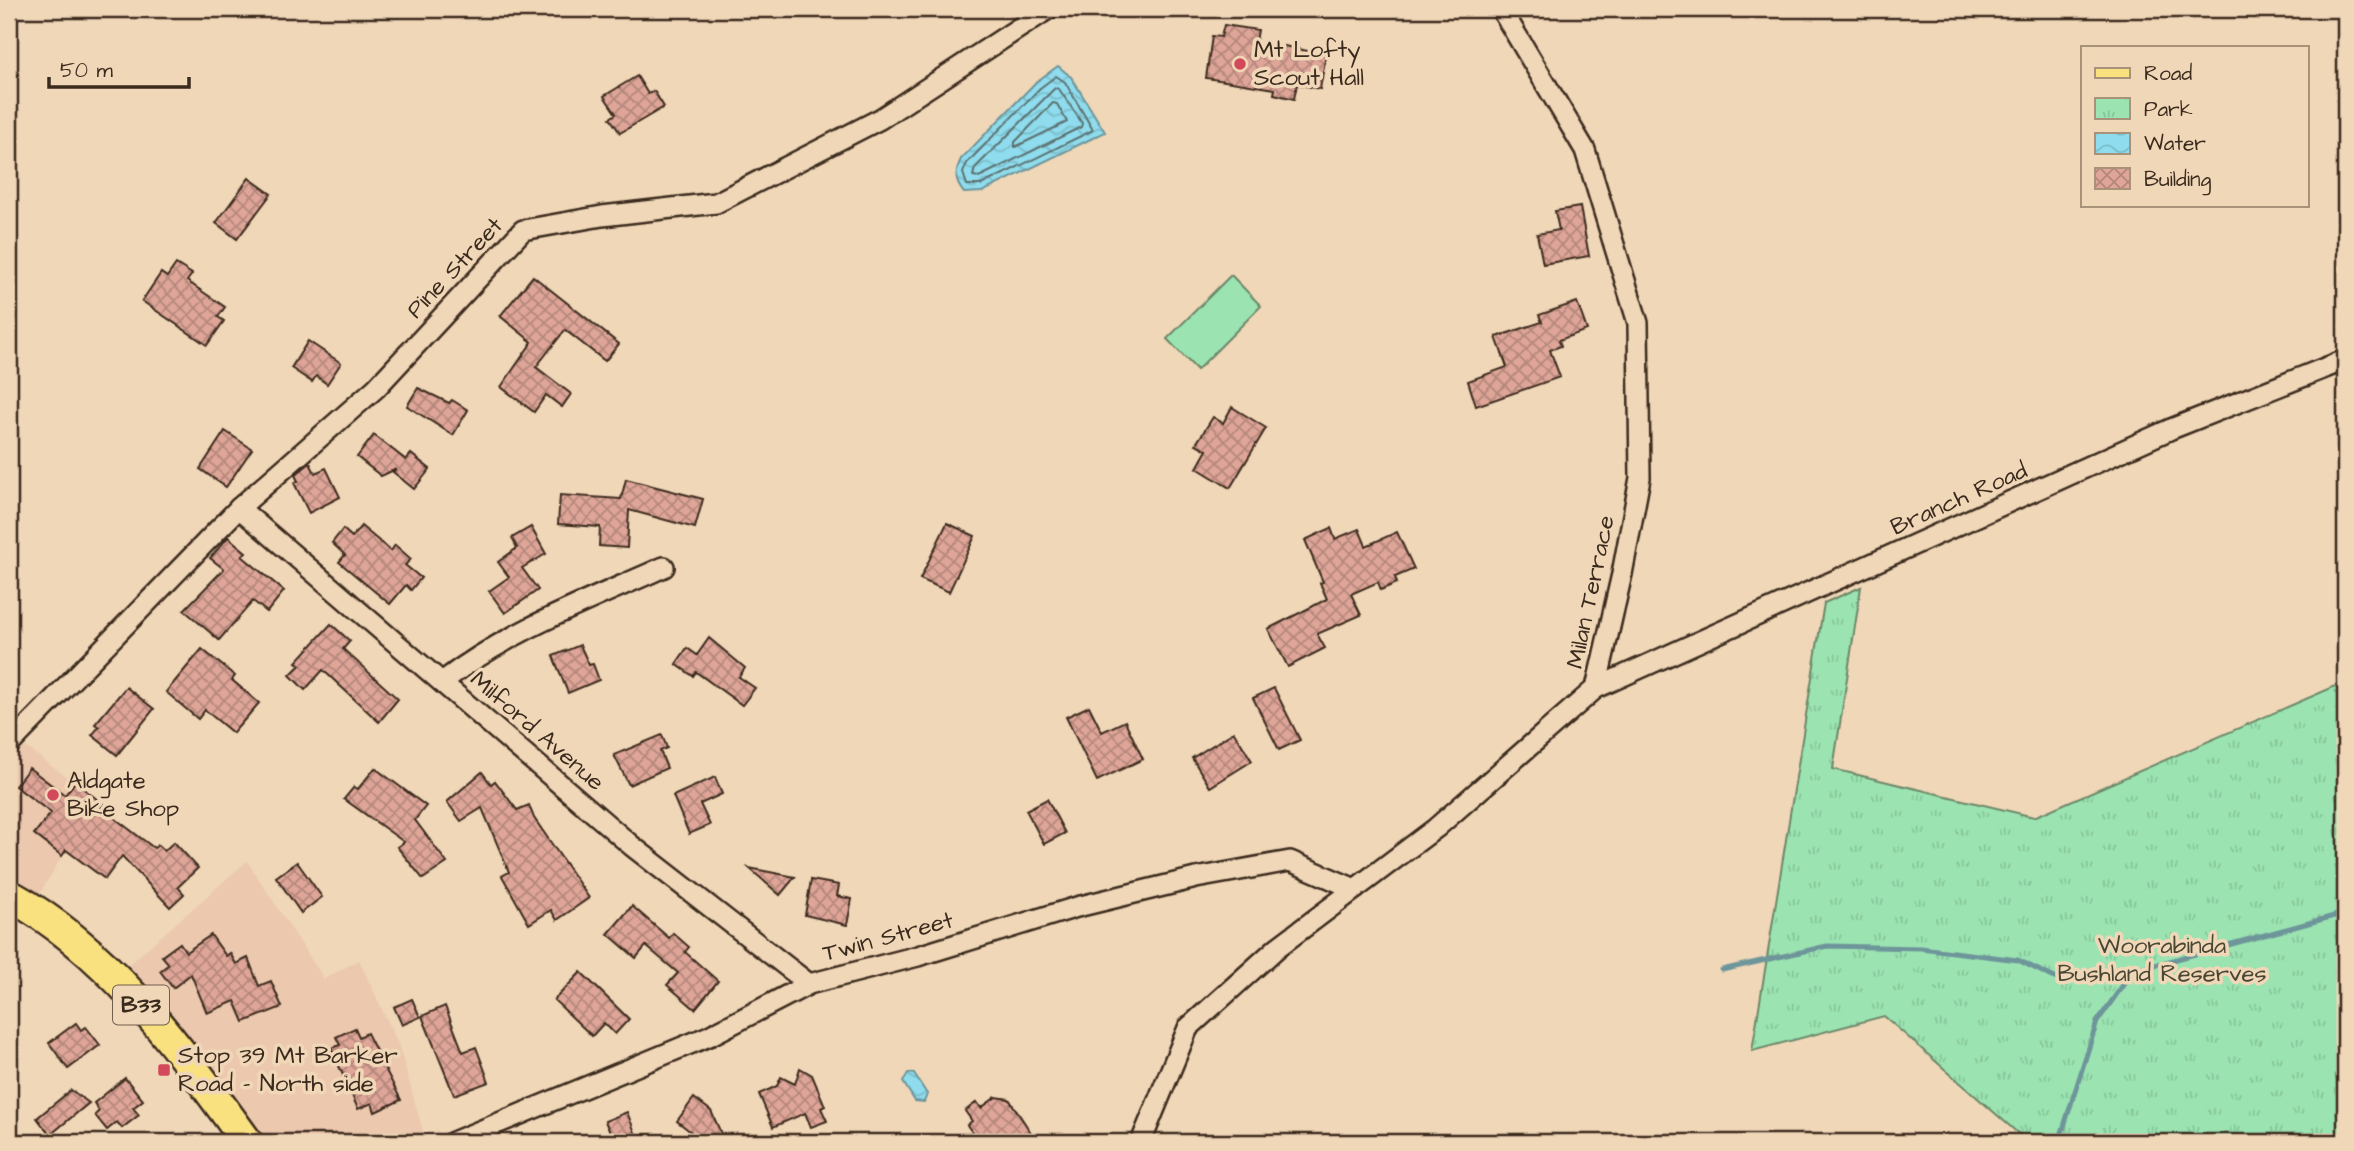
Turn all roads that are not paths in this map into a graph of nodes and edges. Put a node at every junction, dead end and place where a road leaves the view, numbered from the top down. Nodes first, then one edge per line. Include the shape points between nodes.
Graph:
1 (1048, 9) edge
2 (1501, 9) edge
3 (2345, 360) edge
4 (239, 508) junction
5 (664, 567) dead end
6 (442, 682) junction
7 (1595, 688) junction
8 (9, 746) edge
9 (1355, 889) junction
10 (9, 895) edge
11 (809, 984) junction
12 (247, 1142) edge
13 (453, 1142) edge
14 (1141, 1142) edge

1 - 4 street, Pine Street via 880,118 716,203 523,230 376,388
2 - 7 street, Milan Terrace via 1586,150 1638,323 1640,478
3 - 7 street, Branch Road via 2171,429
4 - 6 street, Milford Avenue
4 - 8 street, Pine Street
5 - 6 street via 551,617 468,662
6 - 11 street, Milford Avenue via 632,846
7 - 9 street, Milan Terrace via 1436,828
9 - 11 street, Twin Street via 1290,861 1088,904
9 - 14 street, Milan Terrace via 1278,947 1188,1028
10 - 12 main road, B33 via 32,907 116,976
11 - 13 street, Twin Street via 709,1036

